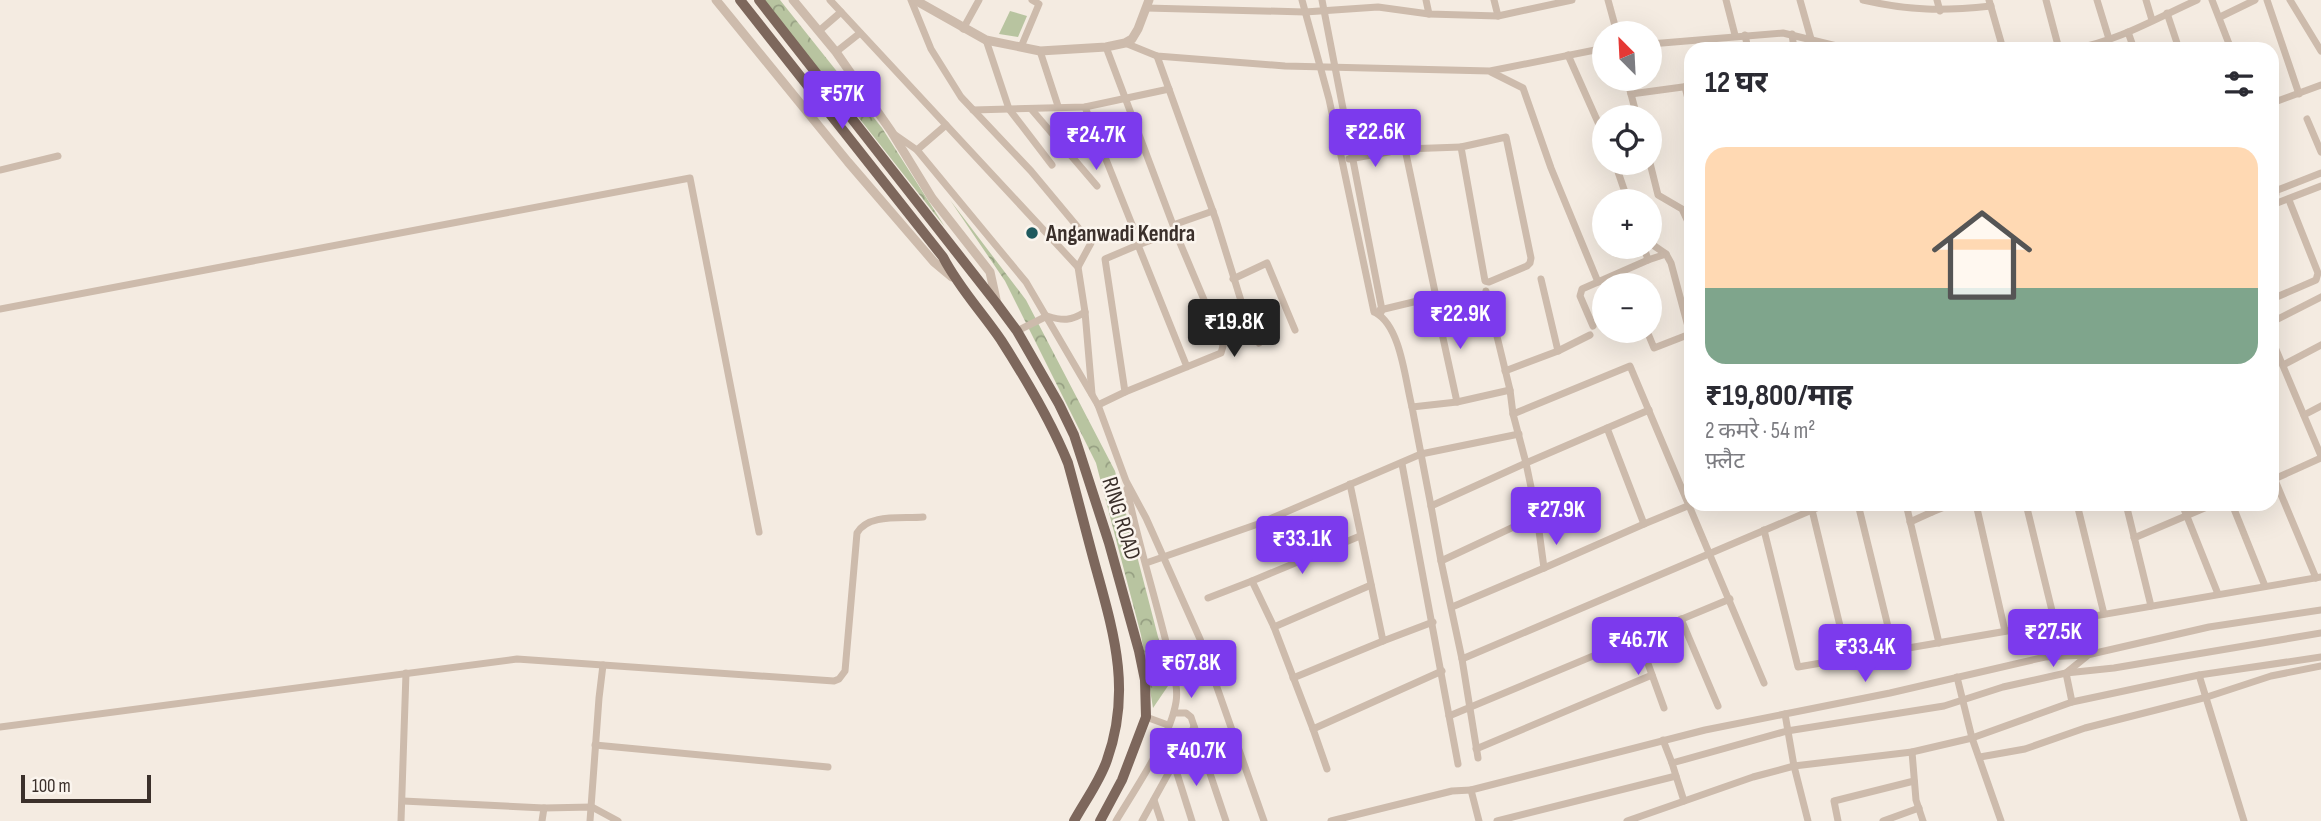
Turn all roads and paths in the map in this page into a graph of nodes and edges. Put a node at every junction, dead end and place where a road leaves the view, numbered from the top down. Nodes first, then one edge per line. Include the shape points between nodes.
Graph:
1 (716, 0) edge
2 (740, 0) edge
3 (759, 0) edge
4 (793, 0) edge
5 (830, 0) edge
6 (913, 0) edge
7 (979, 0) edge
8 (1302, 0) edge
9 (1322, 0) edge
10 (1426, 0) edge
11 (1494, 0) edge
12 (1572, 0) edge
13 (1608, 0) edge
14 (1726, 0) edge
15 (1800, 0) edge
16 (1863, 0) edge
17 (1937, 0) edge
18 (2046, 0) edge
19 (2097, 0) edge
20 (2146, 0) edge
21 (2197, 0) edge
22 (2212, 0) edge
23 (2255, 0) edge
24 (2267, 0) edge
25 (2290, 0) edge
26 (1037, 1) edge
27 (1378, 3) edge
28 (1544, 3) edge
29 (1990, 3) edge
30 (1147, 4) edge
31 (1324, 10) junction
32 (1940, 11) junction
33 (841, 12) junction
34 (1305, 12) junction
35 (2167, 13) junction
36 (1429, 14) junction
37 (1498, 16) junction
38 (2220, 17) junction
39 (2152, 20) junction
40 (1614, 21) edge
41 (963, 29) junction
42 (819, 31) junction
43 (2128, 32) junction
44 (860, 33) junction
45 (1792, 34) junction
46 (1745, 35) junction
47 (1735, 36) junction
48 (1811, 39) junction
49 (2109, 39) junction
50 (986, 40) junction
51 (1746, 42) edge
52 (1793, 42) edge
53 (1822, 42) edge
54 (2001, 42) edge
55 (2057, 42) edge
56 (2102, 42) edge
57 (2132, 42) edge
58 (2177, 42) edge
59 (2229, 42) edge
60 (1125, 43) junction
61 (1662, 43) edge
62 (1021, 47) junction
63 (1106, 47) junction
64 (1592, 50) edge
65 (1040, 51) junction
66 (2321, 51) edge
67 (836, 52) junction
68 (1568, 55) junction
69 (1157, 57) junction
70 (1320, 66) junction
71 (1334, 66) junction
72 (1490, 71) junction
73 (2321, 85) edge
74 (1684, 87) edge
75 (1168, 89) junction
76 (1630, 91) edge
77 (1631, 94) junction
78 (2299, 94) junction
79 (1340, 98) junction
80 (1126, 99) junction
81 (1329, 99) junction
82 (2279, 101) edge
83 (1634, 105) edge
84 (1058, 106) junction
85 (1084, 107) junction
86 (1009, 109) junction
87 (1592, 109) edge
88 (973, 110) junction
89 (1032, 110) junction
90 (2307, 119) dead end
91 (946, 125) junction
92 (891, 131) junction
93 (1461, 147) junction
94 (1405, 149) junction
95 (917, 150) junction
96 (2321, 152) edge
97 (58, 156) dead end
98 (1351, 159) junction
99 (1341, 160) junction
100 (1052, 165) dead end
101 (0, 170) edge
102 (2319, 174) edge
103 (1653, 175) edge
104 (1097, 186) dead end
105 (2321, 186) edge
106 (2279, 190) edge
107 (2288, 200) junction
108 (2279, 203) edge
109 (1213, 211) junction
110 (1684, 213) edge
111 (1133, 227) dead end
112 (1138, 246) junction
113 (1662, 252) edge
114 (1665, 254) junction
115 (1648, 260) joint
116 (1078, 267) junction
117 (1623, 272) edge
118 (1594, 273) edge
119 (954, 278) junction
120 (1233, 279) junction
121 (1541, 279) dead end
122 (1592, 285) edge
123 (1486, 291) dead end
124 (2279, 296) edge
125 (2321, 297) edge
126 (998, 304) junction
127 (1436, 306) dead end
128 (0, 309) edge
129 (1085, 312) junction
130 (1379, 312) junction
131 (1684, 313) edge
132 (1046, 316) junction
133 (2279, 318) edge
134 (1592, 323) edge
135 (1295, 330) dead end
136 (1017, 331) junction
137 (1590, 335) dead end
138 (1684, 338) edge
139 (1259, 343) dead end
140 (1652, 343) edge
141 (2321, 345) edge
142 (1558, 351) junction
143 (2279, 356) edge
144 (2283, 365) junction
145 (1187, 367) junction
146 (1505, 371) junction
147 (1510, 390) junction
148 (1125, 392) junction
149 (1092, 395) junction
150 (1457, 402) junction
151 (1098, 405) junction
152 (2321, 406) edge
153 (1412, 407) junction
154 (1649, 410) junction
155 (1513, 414) junction
156 (2304, 415) junction
157 (1607, 428) junction
158 (1519, 434) junction
159 (1421, 454) junction
160 (2321, 457) edge
161 (1525, 463) junction
162 (1402, 464) junction
163 (2279, 474) edge
164 (1126, 481) junction
165 (1350, 484) junction
166 (1684, 491) edge
167 (2279, 492) edge
168 (1431, 506) junction
169 (1684, 507) edge
170 (1693, 511) edge
171 (1810, 511) edge
172 (1812, 511) edge
173 (1859, 511) edge
174 (1908, 511) edge
175 (1926, 511) edge
176 (1978, 511) edge
177 (2028, 511) edge
178 (2079, 511) edge
179 (2128, 511) edge
180 (2184, 511) edge
181 (2197, 511) edge
182 (2235, 511) edge
183 (1537, 516) junction
184 (2185, 516) junction
185 (923, 517) dead end
186 (1910, 522) junction
187 (1644, 524) junction
188 (1764, 530) junction
189 (759, 532) dead end
190 (1360, 536) junction
191 (2134, 538) junction
192 (1710, 552) junction
193 (1164, 557) junction
194 (1441, 561) junction
195 (1146, 563) junction
196 (1544, 568) junction
197 (2318, 577) edge
198 (1252, 581) junction
199 (1371, 585) junction
200 (2265, 586) junction
201 (2218, 594) junction
202 (1208, 598) dead end
203 (1730, 599) junction
204 (2151, 606) junction
205 (1452, 607) junction
206 (2321, 610) edge
207 (2104, 614) junction
208 (1681, 619) junction
209 (1433, 622) junction
210 (2055, 623) junction
211 (1274, 627) junction
212 (2005, 631) junction
213 (2321, 633) edge
214 (1638, 636) junction
215 (1383, 641) junction
216 (1939, 643) junction
217 (1894, 651) junction
218 (2087, 655) junction
219 (2321, 657) edge
220 (1207, 658) junction
221 (1462, 659) junction
222 (1848, 659) junction
223 (603, 665) junction
224 (2321, 666) edge
225 (1173, 671) junction
226 (1442, 671) junction
227 (406, 673) junction
228 (2066, 673) junction
229 (1652, 675) junction
230 (2199, 676) junction
231 (1957, 677) junction
232 (1293, 678) junction
233 (1764, 683) dead end
234 (2207, 697) junction
235 (1963, 700) junction
236 (2072, 702) junction
237 (1718, 706) dead end
238 (1469, 708) junction
239 (1664, 708) dead end
240 (1174, 713) junction
241 (1785, 714) junction
242 (1449, 716) junction
243 (1146, 717) junction
244 (1168, 725) junction
245 (0, 727) edge
246 (1195, 727) junction
247 (1313, 729) junction
248 (1787, 732) junction
249 (1972, 738) junction
250 (1663, 740) junction
251 (595, 745) junction
252 (1912, 752) junction
253 (1980, 757) junction
254 (1672, 763) junction
255 (1174, 764) junction
256 (1458, 764) dead end
257 (1794, 766) junction
258 (828, 767) dead end
259 (1327, 769) dead end
260 (1676, 776) junction
261 (1914, 781) junction
262 (1471, 790) junction
263 (1154, 800) junction
264 (403, 801) junction
265 (1684, 801) junction
266 (592, 807) junction
267 (544, 808) junction
268 (1919, 808) junction
269 (401, 821) edge
270 (542, 821) edge
271 (590, 821) edge
272 (618, 821) edge
273 (1074, 821) edge
274 (1100, 821) edge
275 (1116, 821) edge
276 (1142, 821) edge
277 (1161, 821) edge
278 (1192, 821) edge
279 (1226, 821) edge
280 (1264, 821) edge
281 (1331, 821) edge
282 (1479, 821) edge
283 (1497, 821) edge
284 (1627, 821) edge
285 (1808, 821) edge
286 (1838, 821) edge
287 (1883, 821) edge
288 (1923, 821) edge
289 (2001, 821) edge
290 (2244, 821) edge

1 - 119 street via 892,214
2 - 119 main road, RING ROAD via 943,257
3 - 126 main road, RING ROAD
4 - 42 street
5 - 33 street
6 - 41 street
6 - 88 street via 931,49
7 - 41 street
8 - 34 street
9 - 31 street
10 - 36 street
11 - 37 street
12 - 28 street
13 - 40 street
14 - 47 street
15 - 48 street
16 - 32 street
17 - 32 street
18 - 55 street
19 - 49 street
20 - 39 street
21 - 35 street
22 - 38 street
23 - 38 street
24 - 78 street
25 - 66 street
26 - 62 street
27 - 31 street
27 - 36 street
28 - 37 street
29 - 32 street
29 - 54 street
30 - 34 street
30 - 60 street via 1138,29
31 - 34 street
31 - 71 street
33 - 42 street
33 - 44 street
34 - 70 street
35 - 39 street
35 - 58 street
36 - 37 street
38 - 59 street
39 - 43 street
41 - 50 street
42 - 67 street
43 - 49 street
43 - 57 street
44 - 67 street
44 - 91 street
45 - 46 street
45 - 48 street
45 - 52 street
46 - 47 street
46 - 51 street
47 - 61 street
48 - 53 street
49 - 56 street
50 - 62 street
50 - 86 street
60 - 63 street
60 - 69 street
62 - 65 street
63 - 65 street
63 - 80 street
64 - 68 street
65 - 84 street
67 - 92 street
68 - 72 street
68 - 87 street
69 - 70 street
69 - 75 street
70 - 71 street
70 - 81 street
71 - 72 street
71 - 79 street
72 - 118 street via 1523,88 1550,168
73 - 78 street
74 - 77 street
75 - 80 street
75 - 109 street
76 - 77 street
77 - 83 street
78 - 82 street
79 - 81 street
79 - 98 street
80 - 85 street
80 - 109 street via 1173,225
81 - 99 street
84 - 85 street
84 - 89 street
85 - 111 street
86 - 88 street
86 - 89 street
86 - 100 street
88 - 116 street via 1091,243
89 - 104 street
90 - 96 street
91 - 95 street
91 - 116 street
92 - 95 street
92 - 126 street via 932,198 990,272
93 - 93 street via 1483,277 1489,282 1530,263 1531,258 1506,138
93 - 94 street
94 - 98 street
94 - 130 street via 1435,292 1430,299
95 - 132 street via 1026,282
97 - 101 street
98 - 99 street
98 - 130 street
99 - 130 street
102 - 105 street
102 - 106 street
103 - 110 street via 1658,195
105 - 107 street
107 - 108 street
107 - 124 street via 2318,274 2316,280
109 - 120 street
112 - 145 street
112 - 145 street via 1175,231 1221,340 1221,354
112 - 148 street via 1105,259
113 - 114 street
114 - 115 street
114 - 131 street
115 - 117 street
116 - 129 street
119 - 273 main road, RING ROAD via 1001,340 1058,437 1115,636 1120,698 1115,734 1107,762
120 - 135 street via 1267,263
120 - 139 street
121 - 142 street
122 - 134 street via 1580,292
123 - 146 street
125 - 133 street
126 - 136 main road, RING ROAD
127 - 150 street
128 - 189 street via 690,178
129 - 132 street via 1072,320
129 - 149 street
130 - 153 street via 1394,333
132 - 136 street
132 - 149 street
136 - 243 main road, RING ROAD via 1080,451 1139,651
137 - 142 street
138 - 140 street via 1654,348
141 - 144 street
142 - 146 street
143 - 144 street
144 - 156 street
145 - 148 street
146 - 147 street
147 - 150 street
147 - 155 street
148 - 151 street
149 - 151 street
150 - 153 street
151 - 164 street
152 - 156 street
153 - 159 street
154 - 155 street via 1630,366
154 - 157 street
154 - 166 street
155 - 158 street
156 - 160 street
157 - 161 street
157 - 187 street
158 - 159 street
158 - 161 street
159 - 162 street
159 - 168 street
160 - 163 street
161 - 168 street
161 - 183 street
162 - 165 street
162 - 209 street
164 - 193 street
164 - 195 street
165 - 190 street
165 - 193 street via 1258,524
167 - 197 street
168 - 194 street
169 - 187 street
170 - 192 street
171 - 188 street
172 - 222 street
173 - 217 street
174 - 186 street
175 - 186 street
176 - 212 street
177 - 210 street
178 - 207 street
179 - 191 street
180 - 184 street
181 - 184 street
182 - 200 street
183 - 194 street
183 - 196 street
184 - 191 street
184 - 201 street
185 - 223 street via 872,520 857,533 845,671 839,679
186 - 216 street
187 - 196 street
188 - 192 street
188 - 222 street via 1798,667
190 - 198 street
190 - 199 street
191 - 204 street
192 - 203 street
192 - 221 street
193 - 195 street
193 - 220 street
194 - 205 street
195 - 225 street
196 - 205 street
197 - 200 street
198 - 202 street
198 - 211 street
199 - 211 street
199 - 215 street
200 - 201 street
201 - 204 street
203 - 208 street
203 - 233 street
204 - 207 street
205 - 221 street
206 - 218 street via 2209,627
207 - 210 street
208 - 214 street
208 - 237 street
209 - 215 street
209 - 226 street
210 - 212 street
211 - 232 street
212 - 216 street
213 - 228 street
214 - 229 street
214 - 238 street
215 - 232 street
216 - 217 street
217 - 222 street
218 - 228 street
218 - 231 street via 2045,657
219 - 230 street
220 - 225 street
220 - 280 street
221 - 238 street
223 - 227 street via 517,659
223 - 251 street
224 - 234 street via 2270,676
225 - 240 street
226 - 242 street
226 - 247 street
227 - 245 street
227 - 264 street
228 - 235 street
228 - 236 street
229 - 238 street via 1477,754
229 - 239 street
230 - 234 street
230 - 236 street
231 - 235 street
231 - 241 street
232 - 247 street
234 - 253 street via 2085,727 2025,749
234 - 290 street
235 - 248 street
235 - 249 street
236 - 249 street
238 - 242 street
240 - 244 street
240 - 246 street via 1186,713
241 - 248 street
241 - 250 street
242 - 256 street
243 - 244 street
243 - 274 main road, RING ROAD via 1122,780
244 - 275 street
246 - 255 street
246 - 279 street
247 - 259 street
248 - 254 street
248 - 257 street
249 - 252 street
249 - 253 street
250 - 254 street
250 - 262 street
251 - 258 street
251 - 266 street
252 - 257 street
252 - 261 street
253 - 289 street
254 - 260 street
255 - 263 street
255 - 278 street
257 - 265 street
257 - 285 street
260 - 265 street
260 - 283 street
261 - 268 street
261 - 286 street via 1833,801
262 - 281 street
262 - 282 street
263 - 276 street
263 - 277 street
264 - 267 street
264 - 269 street
265 - 284 street
266 - 267 street
266 - 271 street
266 - 272 street
267 - 270 street
268 - 287 street
268 - 288 street

